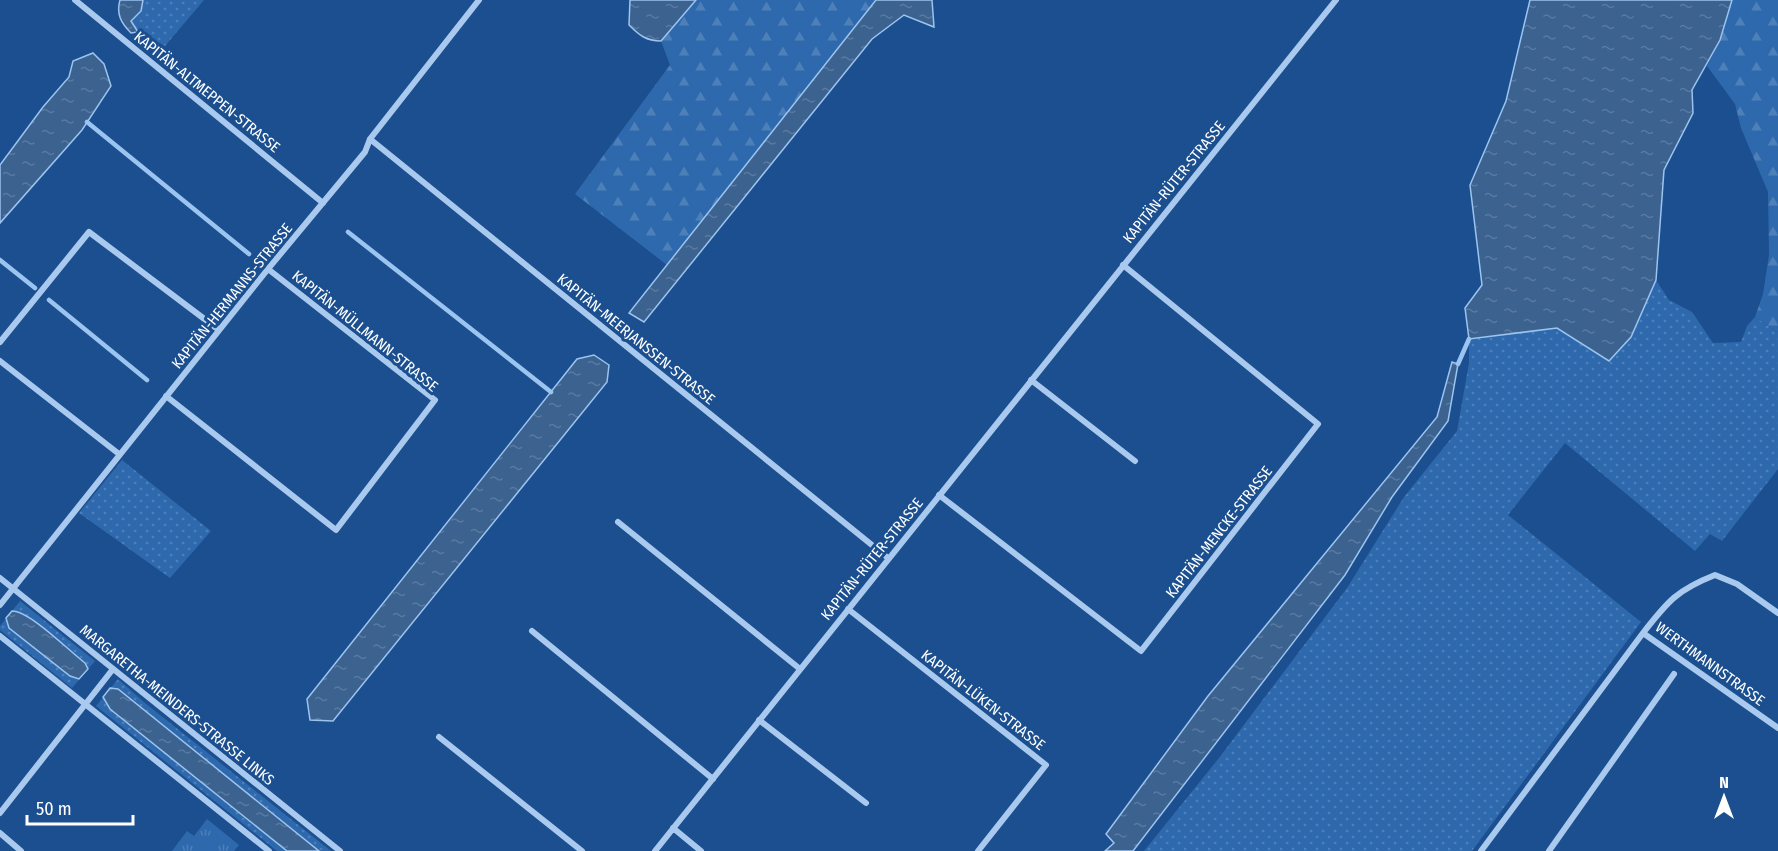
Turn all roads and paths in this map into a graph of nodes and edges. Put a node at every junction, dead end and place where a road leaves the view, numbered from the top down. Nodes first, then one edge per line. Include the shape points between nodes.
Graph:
1 (75, 0) edge
2 (479, 0) edge
3 (1336, 0) edge
4 (370, 139) junction
5 (323, 203) junction
6 (1123, 265) junction
7 (268, 269) junction
8 (219, 330) junction
9 (0, 342) edge
10 (0, 361) edge
11 (1031, 380) junction
12 (166, 396) junction
13 (119, 454) junction
14 (1135, 461) dead end
15 (939, 495) junction
16 (618, 522) dead end
17 (888, 558) junction
18 (0, 578) edge
19 (13, 588) junction
20 (0, 605) edge
21 (848, 609) junction
22 (1778, 613) edge
23 (532, 631) dead end
24 (1643, 633) junction
25 (0, 636) edge
26 (113, 669) junction
27 (800, 669) junction
28 (1674, 674) dead end
29 (85, 706) junction
30 (759, 720) junction
31 (1778, 728) edge
32 (439, 737) dead end
33 (712, 778) junction
34 (866, 803) dead end
35 (0, 813) edge
36 (673, 828) junction
37 (0, 833) edge
38 (21, 851) edge
39 (269, 851) edge
40 (340, 851) edge
41 (582, 851) edge
42 (655, 851) edge
43 (701, 851) edge
44 (978, 851) edge
45 (1481, 851) edge
46 (1548, 851) edge

1 - 5 street, KAPITÄN-ALTMEPPEN-STRASSE
2 - 4 street, KAPITÄN-HERMANNS-STRASSE
3 - 6 street, KAPITÄN-RÜTER-STRASSE
4 - 5 street, KAPITÄN-HERMANNS-STRASSE via 365,152
4 - 17 street, KAPITÄN-MEERJANSSEN-STRASSE
5 - 7 street, KAPITÄN-HERMANNS-STRASSE
6 - 11 street, KAPITÄN-RÜTER-STRASSE
6 - 15 street, KAPITÄN-MENCKE-STRASSE via 1318,424 1141,651
7 - 8 street, KAPITÄN-HERMANNS-STRASSE
7 - 12 street, KAPITÄN-MÜLLMANN-STRASSE via 435,400 336,530
8 - 9 street via 89,232
8 - 12 street, KAPITÄN-HERMANNS-STRASSE
10 - 13 street
11 - 14 street
11 - 15 street, KAPITÄN-RÜTER-STRASSE
12 - 13 street, KAPITÄN-HERMANNS-STRASSE
13 - 19 street, KAPITÄN-HERMANNS-STRASSE
15 - 17 street, KAPITÄN-RÜTER-STRASSE
16 - 27 street
17 - 21 street, KAPITÄN-RÜTER-STRASSE
18 - 19 street, MARGARETHA-MEINDERS-STRASSE LINKS
19 - 20 street, KAPITÄN-HERMANNS-STRASSE
19 - 26 street, MARGARETHA-MEINDERS-STRASSE LINKS
21 - 27 street, KAPITÄN-RÜTER-STRASSE
21 - 44 street, KAPITÄN-LÜKEN-STRASSE via 1046,765
22 - 24 street, WERTHMANNSTRASSE via 1737,584 1715,575 1667,602
23 - 33 street
24 - 31 street, WERTHMANNSTRASSE
24 - 45 street
25 - 29 street
26 - 29 street
26 - 40 street, MARGARETHA-MEINDERS-STRASSE LINKS
27 - 30 street, KAPITÄN-RÜTER-STRASSE
28 - 46 street
29 - 35 street
29 - 39 street
30 - 33 street, KAPITÄN-RÜTER-STRASSE
30 - 34 street
32 - 41 street
33 - 36 street, KAPITÄN-RÜTER-STRASSE
36 - 42 street, KAPITÄN-RÜTER-STRASSE
36 - 43 street
37 - 38 street

